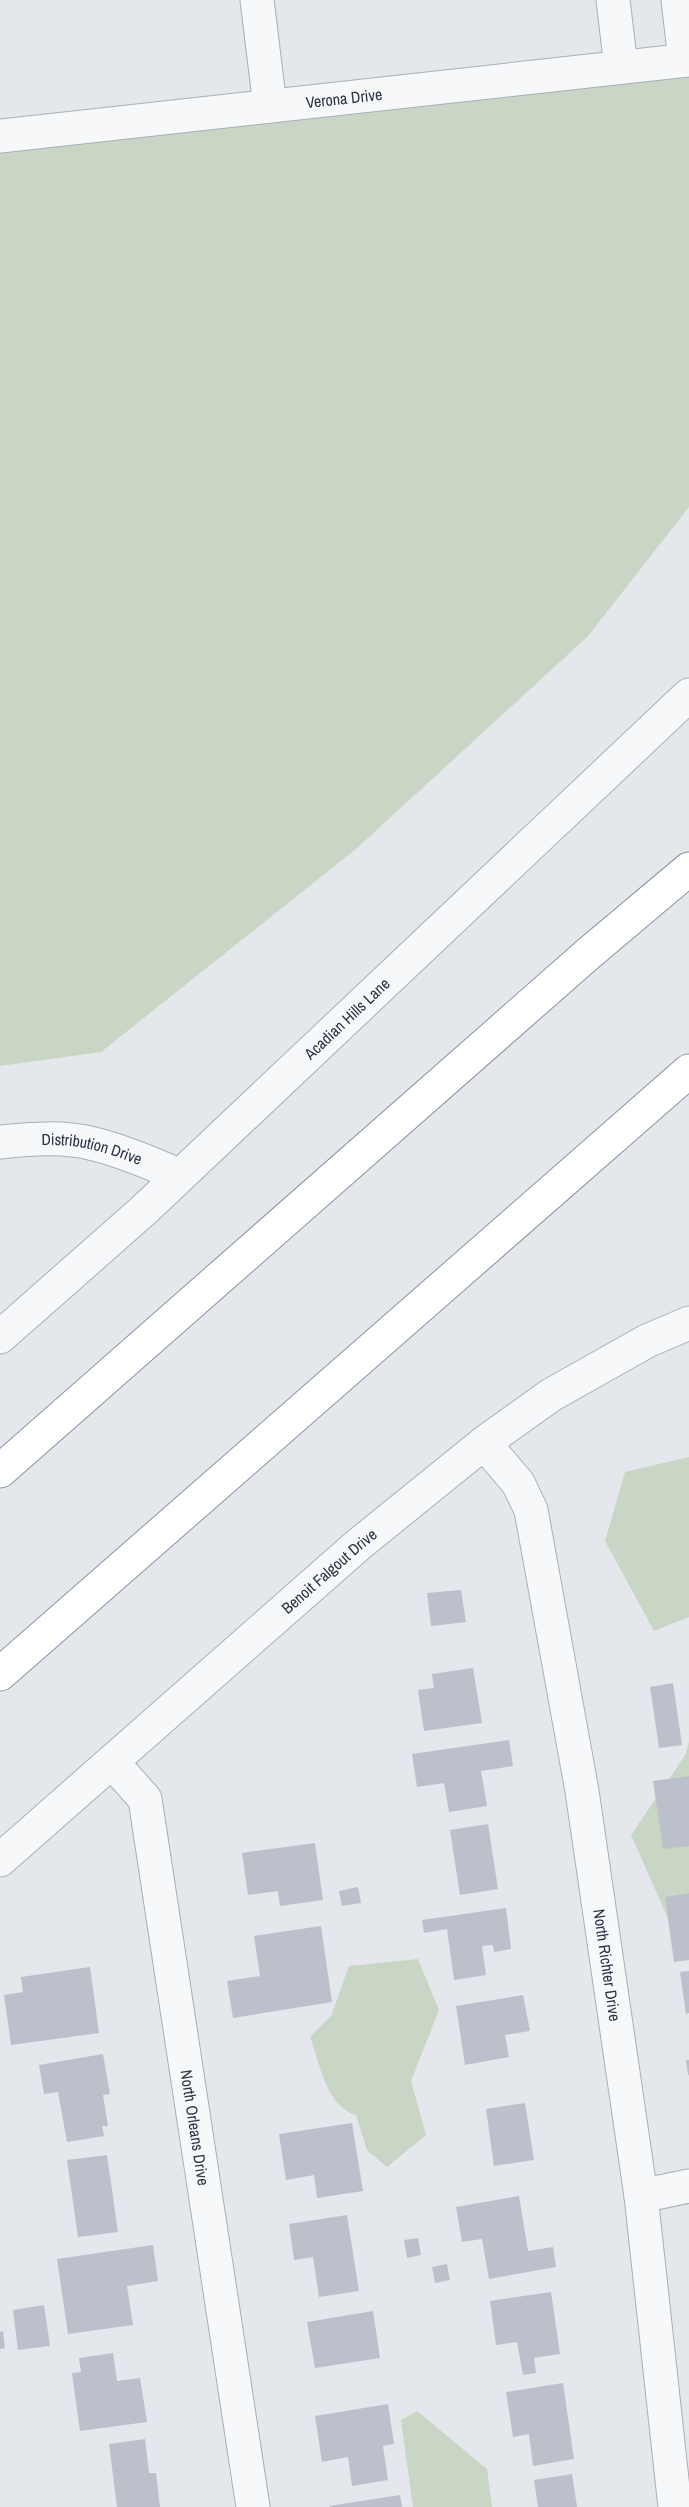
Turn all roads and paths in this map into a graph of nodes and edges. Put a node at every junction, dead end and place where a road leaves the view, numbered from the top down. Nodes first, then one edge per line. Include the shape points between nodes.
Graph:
1 (257, 0) edge
2 (614, 0) edge
3 (678, 0) edge
4 (687, 60) edge
5 (621, 67) junction
6 (270, 106) junction
7 (0, 136) edge
8 (689, 695) edge
9 (689, 850) edge
10 (689, 869) edge
11 (588, 954) junction
12 (689, 1071) edge
13 (689, 1096) edge
14 (0, 1142) edge
15 (588, 1159) junction
16 (178, 1174) junction
17 (689, 1323) edge
18 (0, 1337) edge
19 (484, 1443) junction
20 (0, 1472) edge
21 (0, 1674) edge
22 (112, 1762) junction
23 (0, 1860) edge
24 (689, 2186) edge
25 (641, 2196) junction
26 (253, 2507) edge
27 (675, 2507) edge

1 - 6 street
2 - 5 street
3 - 4 street
4 - 5 street, Verona Drive
5 - 6 street, Verona Drive
6 - 7 street, Verona Drive
8 - 16 street, Acadian Hills Lane
9 - 11 highway
10 - 11 highway
11 - 20 highway
12 - 15 highway
13 - 15 highway
14 - 16 street, Distribution Drive via 54,1139 92,1143
15 - 21 highway
16 - 18 street, Acadian Hills Lane via 144,1210
17 - 19 street, Benoit Falgout Drive via 647,1341 551,1395
19 - 22 street, Benoit Falgout Drive via 358,1545
19 - 25 street, North Richter Drive via 519,1483 531,1510 582,1791
22 - 23 street, Benoit Falgout Drive
22 - 26 street, North Orleans Drive via 145,1799
24 - 25 street
25 - 27 street, North Richter Drive

